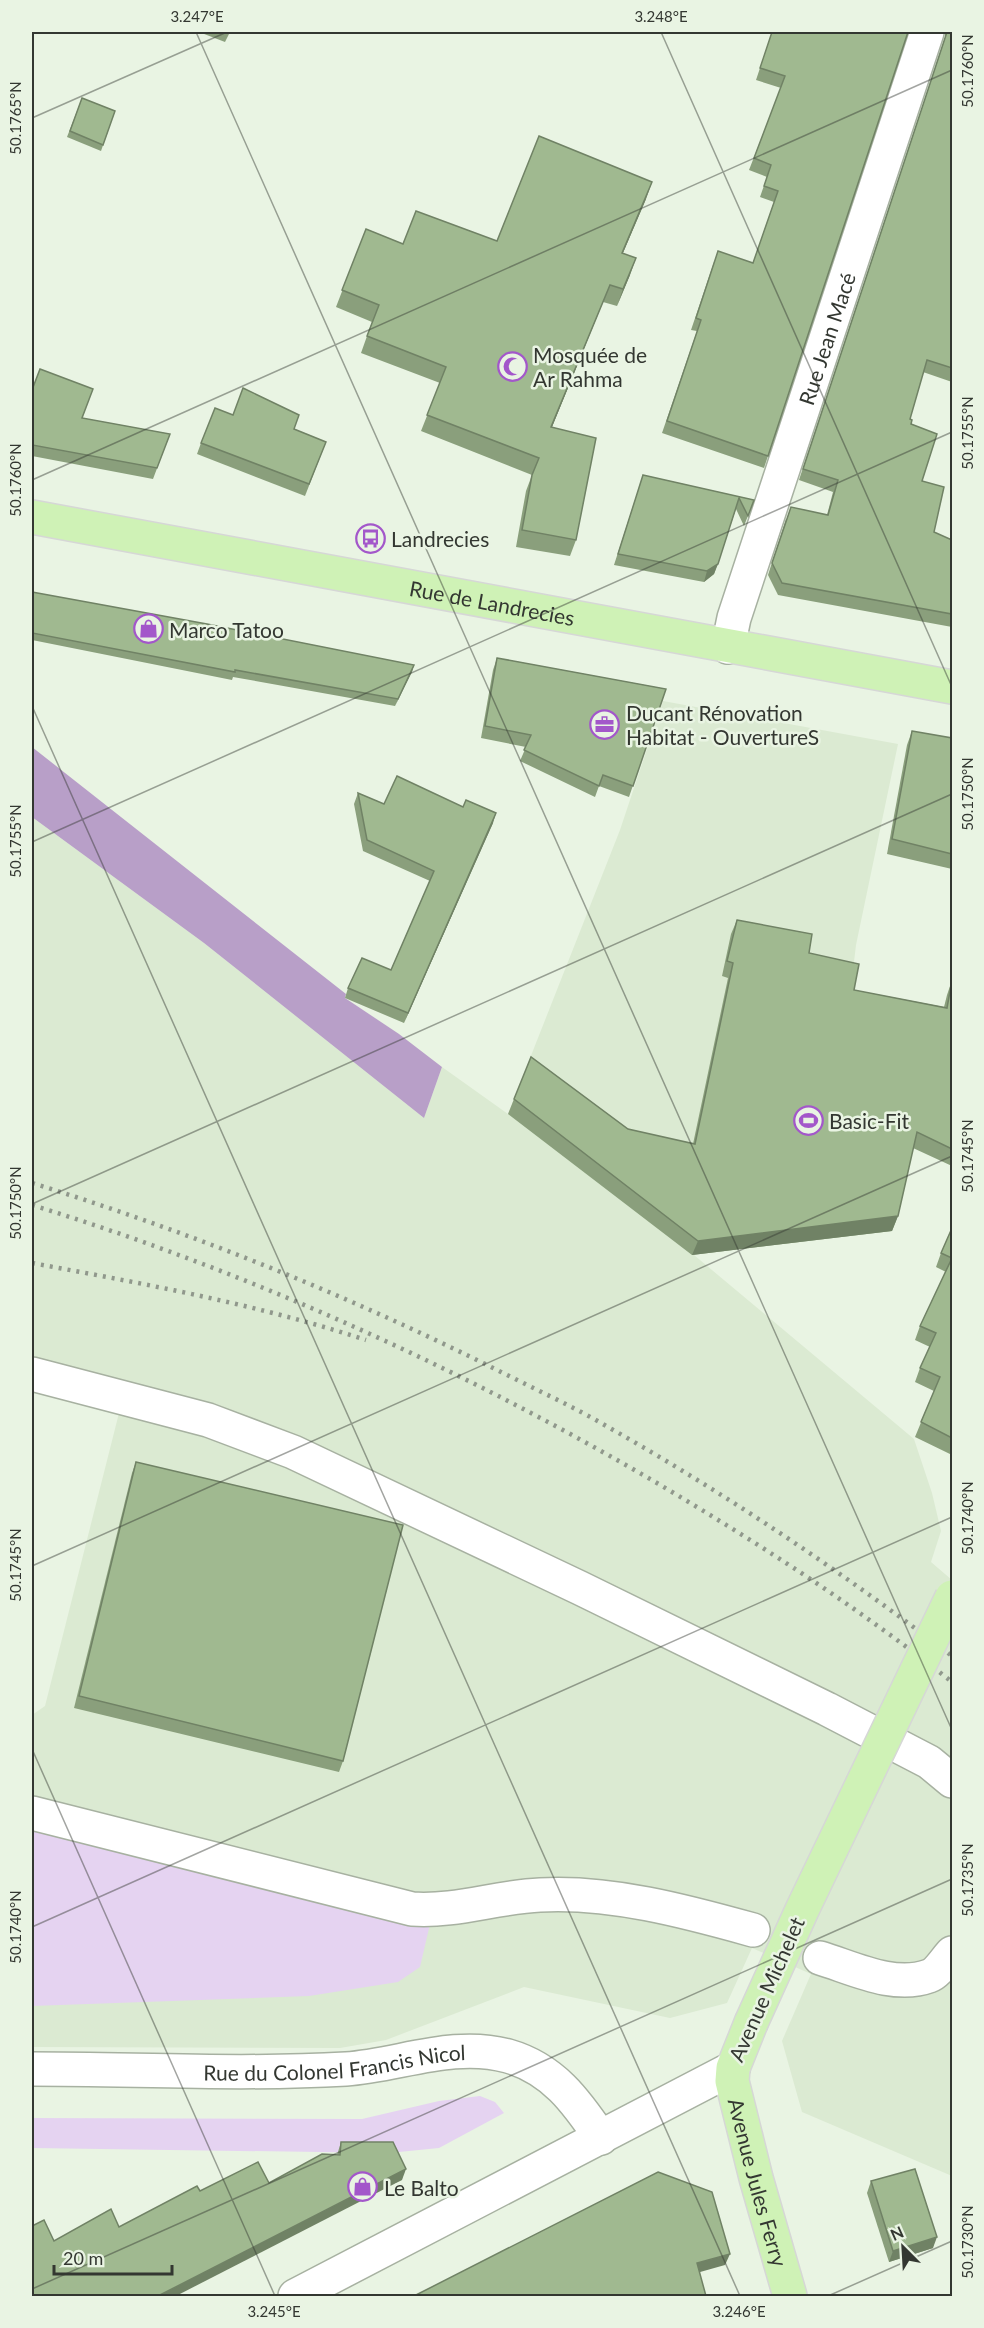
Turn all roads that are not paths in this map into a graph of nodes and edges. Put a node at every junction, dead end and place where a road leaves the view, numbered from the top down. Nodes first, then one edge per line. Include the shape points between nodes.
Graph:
1 (927, 32) edge
2 (32, 517) edge
3 (728, 647) junction
4 (952, 687) edge
5 (32, 1374) edge
6 (952, 1597) edge
7 (952, 1780) edge
8 (32, 1813) edge
9 (753, 1930) dead end
10 (820, 1958) dead end
11 (945, 1970) edge
12 (732, 2068) junction
13 (32, 2069) edge
14 (601, 2138) junction
15 (295, 2296) edge
16 (790, 2296) edge

1 - 3 street, Rue Jean Macé via 734,618
2 - 3 main road, Rue de Landrecies
3 - 4 main road, Rue de Landrecies
5 - 7 street via 191,1415 293,1452 827,1709 929,1762
6 - 12 main road, Avenue Michelet, bridge via 802,1910
8 - 9 street via 412,1908 456,1909 523,1897 575,1896 664,1909
10 - 11 street via 899,1980
12 - 14 street, Avenue Michelet
12 - 16 main road, Avenue Jules Ferry via 738,2111
13 - 14 street, Rue du Colonel Francis Nicol via 329,2069 483,2051 508,2056 551,2077 579,2105
14 - 15 street, Avenue Michelet

